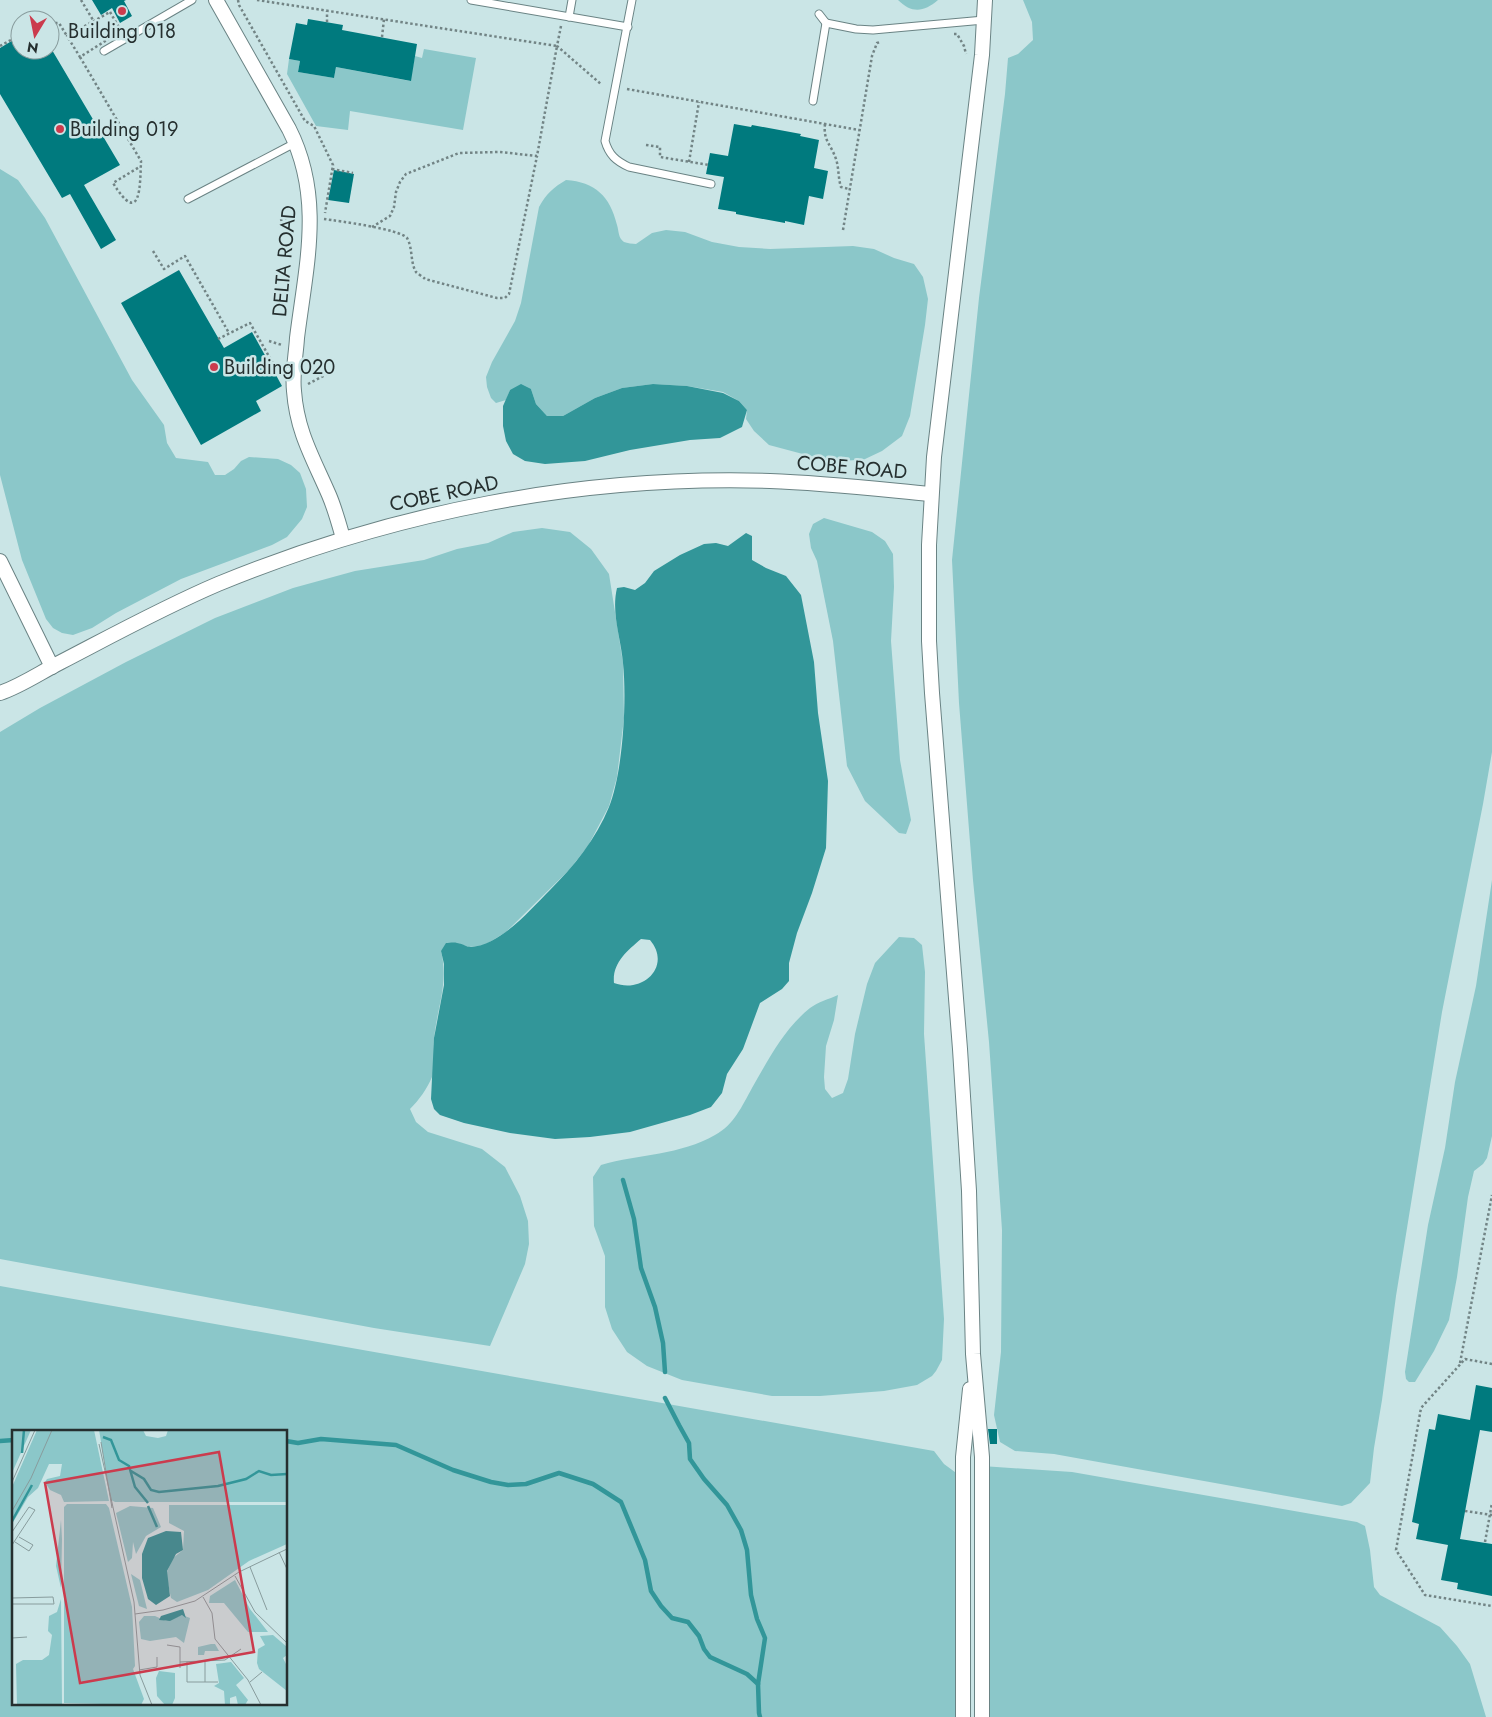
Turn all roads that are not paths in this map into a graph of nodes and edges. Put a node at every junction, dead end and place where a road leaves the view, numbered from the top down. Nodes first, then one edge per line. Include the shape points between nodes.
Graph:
1 (192, 0) edge
2 (216, 0) edge
3 (471, 0) edge
4 (572, 0) edge
5 (632, 0) edge
6 (985, 0) edge
7 (820, 14) dead end
8 (566, 17) junction
9 (984, 20) junction
10 (826, 23) junction
11 (628, 27) junction
12 (104, 51) dead end
13 (813, 101) dead end
14 (296, 143) junction
15 (711, 184) dead end
16 (188, 200) dead end
17 (931, 494) junction
18 (343, 538) junction
19 (0, 561) edge
20 (52, 666) junction
21 (0, 693) edge
22 (973, 1354) junction
23 (963, 1478) junction
24 (982, 1478) junction
25 (963, 1717) edge
26 (982, 1717) edge

1 - 12 lane
2 - 14 street, DELTA ROAD
3 - 8 lane
4 - 8 lane
5 - 11 lane
6 - 9 street
7 - 10 lane
8 - 11 lane
9 - 10 lane via 873,30
9 - 17 street
10 - 13 lane
11 - 15 lane via 605,141 608,150 629,167
14 - 16 lane
14 - 18 street, DELTA ROAD via 309,190 310,212 296,353 294,389 297,418 330,497
17 - 18 street, COBE ROAD via 770,481 628,484 546,493 476,506 419,517
17 - 22 street via 928,594 931,684 969,1191
18 - 20 street, COBE ROAD via 217,585
19 - 20 street
20 - 21 street, COBE ROAD
22 - 23 street
22 - 24 street
23 - 24 lane
23 - 25 street
24 - 26 street

